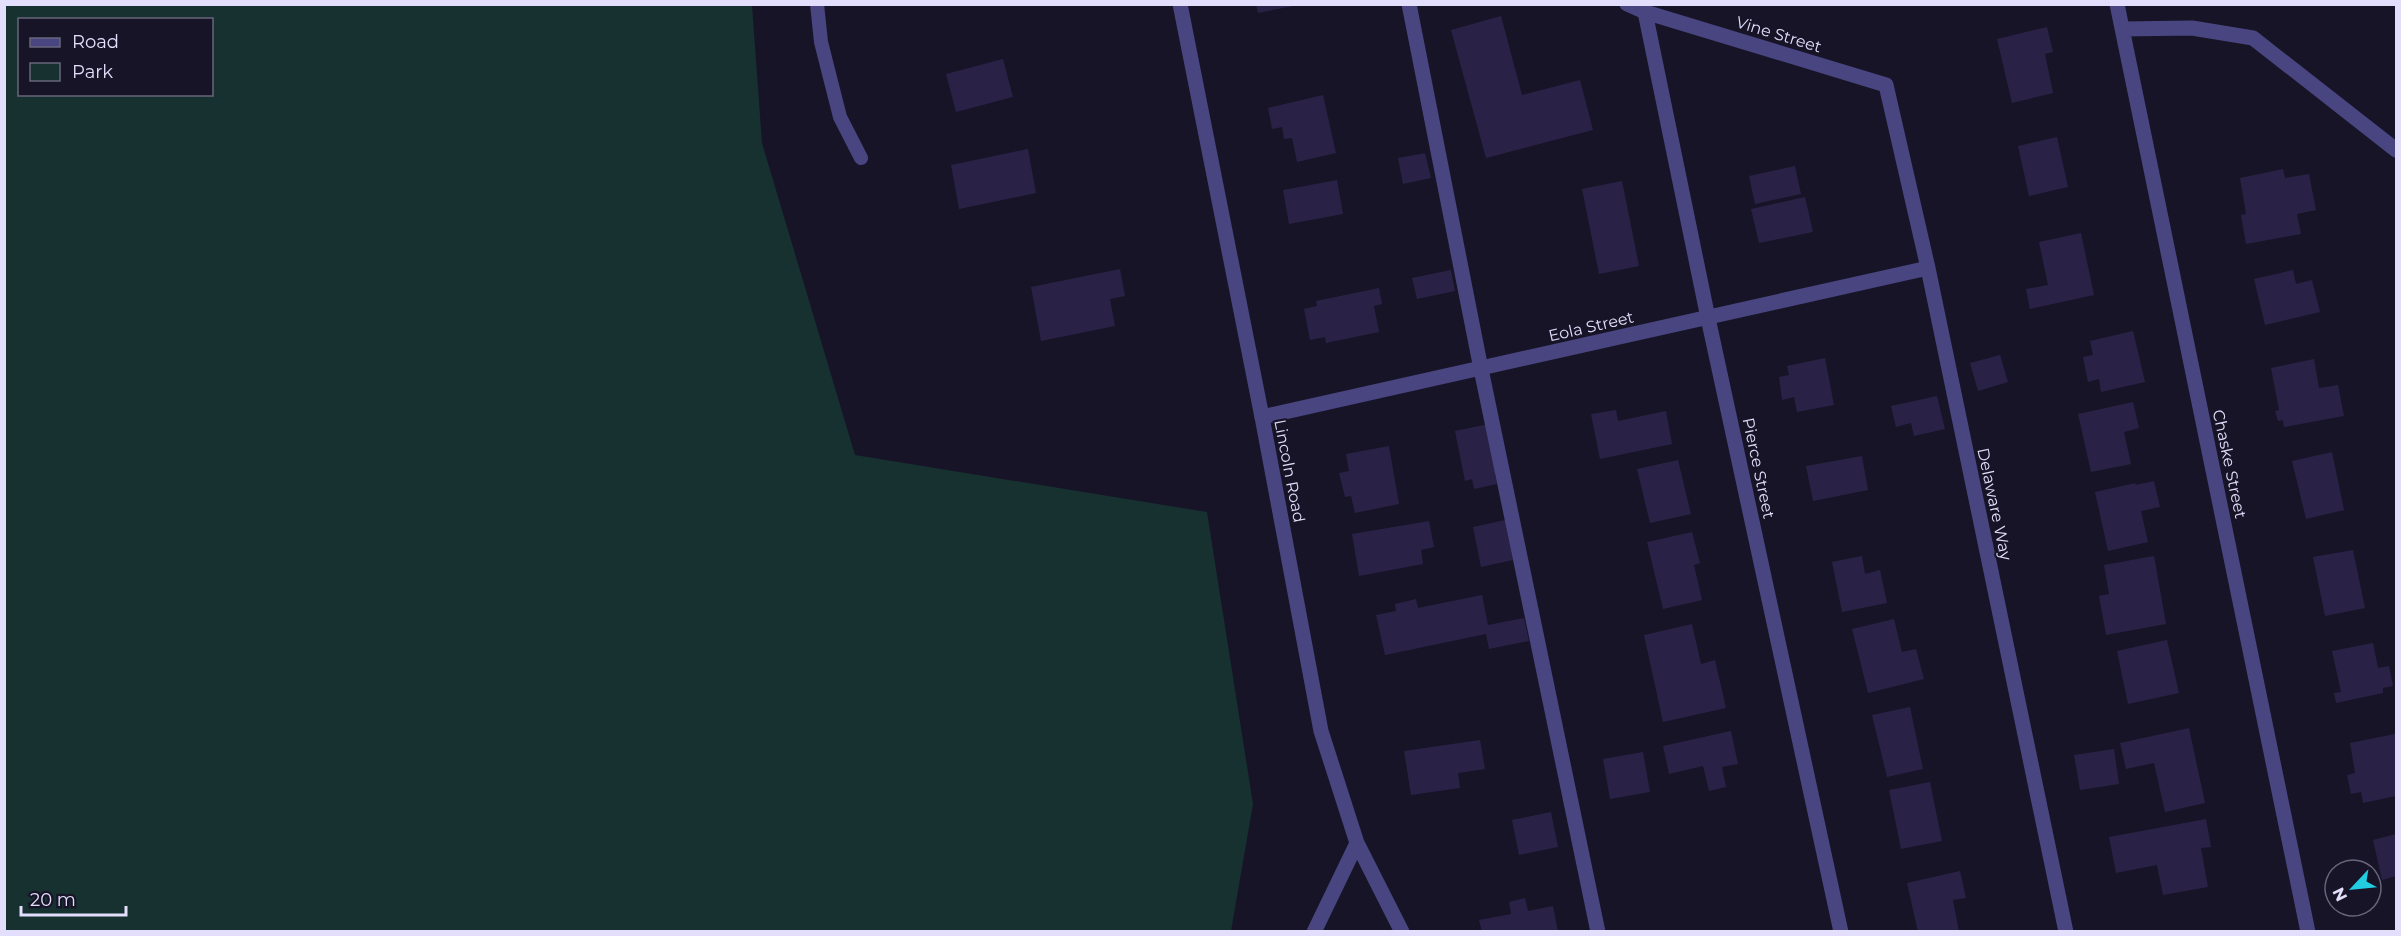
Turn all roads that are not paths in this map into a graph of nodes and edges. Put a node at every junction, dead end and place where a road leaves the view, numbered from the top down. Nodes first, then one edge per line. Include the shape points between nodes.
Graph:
1 (818, 4) edge
2 (1180, 4) edge
3 (1409, 4) edge
4 (1627, 4) edge
5 (2117, 4) edge
6 (1645, 12) junction
7 (2123, 29) junction
8 (1886, 85) joint
9 (2397, 150) edge
10 (861, 158) dead end
11 (1928, 268) junction
12 (1708, 318) junction
13 (1481, 369) junction
14 (1262, 417) junction
15 (1357, 843) junction
16 (1314, 932) edge
17 (1402, 932) edge
18 (1599, 932) edge
19 (1841, 932) edge
20 (2066, 932) edge
21 (2308, 932) edge

1 - 10 lane via 821,42 840,117
2 - 14 street, Lincoln Road
3 - 13 street
4 - 6 street, Vine Street
5 - 7 street, Chaske Street
6 - 8 street, Vine Street
6 - 12 street, Pierce Street
7 - 9 street via 2192,28 2253,38
7 - 21 street, Chaske Street
8 - 11 street, Delaware Way
11 - 12 street, Eola Street
11 - 20 street, Delaware Way
12 - 13 street, Eola Street
12 - 19 street, Pierce Street
13 - 14 street, Eola Street
13 - 18 street
14 - 15 street, Lincoln Road via 1321,731
15 - 16 street
15 - 17 street, Lincoln Road

